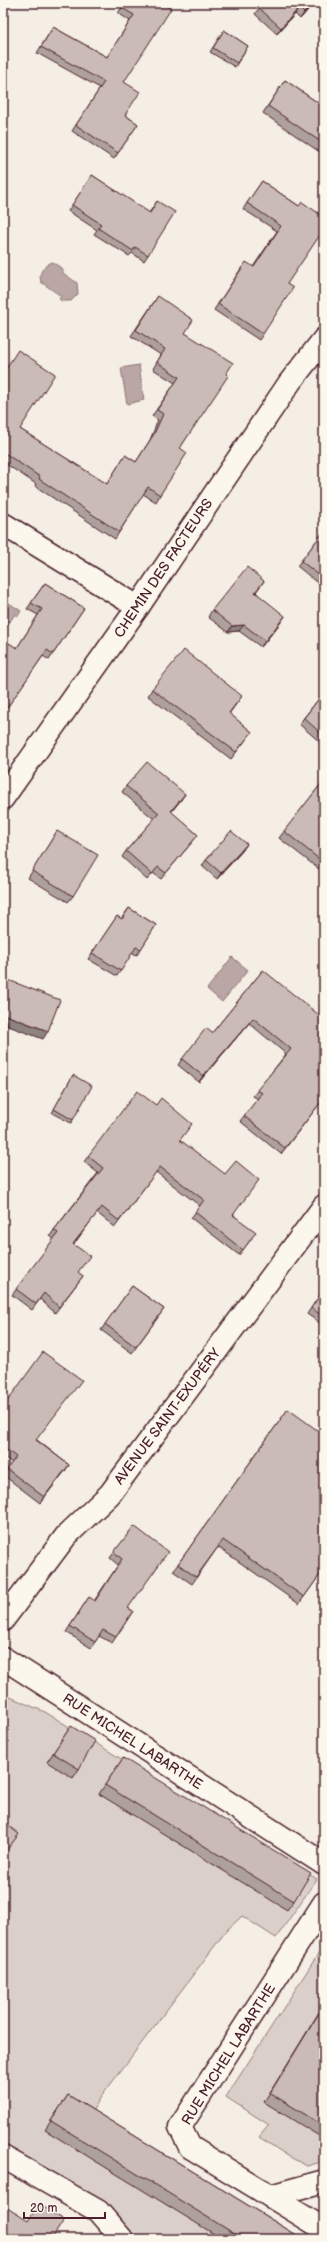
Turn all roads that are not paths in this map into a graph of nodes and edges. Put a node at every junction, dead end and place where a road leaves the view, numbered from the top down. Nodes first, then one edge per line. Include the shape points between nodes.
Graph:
1 (324, 339) edge
2 (3, 524) edge
3 (138, 607) junction
4 (3, 798) edge
5 (324, 1206) edge
6 (3, 1620) edge
7 (3, 1658) edge
8 (324, 1864) edge
9 (324, 1903) edge
10 (3, 2157) edge
11 (324, 2181) edge
12 (270, 2196) junction
13 (324, 2229) edge
14 (122, 2239) edge

1 - 3 street, CHEMIN DES FACTEURS via 290,382
2 - 3 street
3 - 4 street, CHEMIN DES FACTEURS
5 - 6 street, AVENUE SAINT-EXUPÉRY via 110,1494 66,1536
7 - 8 street, RUE MICHEL LABARTHE
9 - 12 street, RUE MICHEL LABARTHE via 180,2127 190,2147
10 - 14 street via 98,2211
11 - 12 street
12 - 13 street, RUE MICHEL LABARTHE

